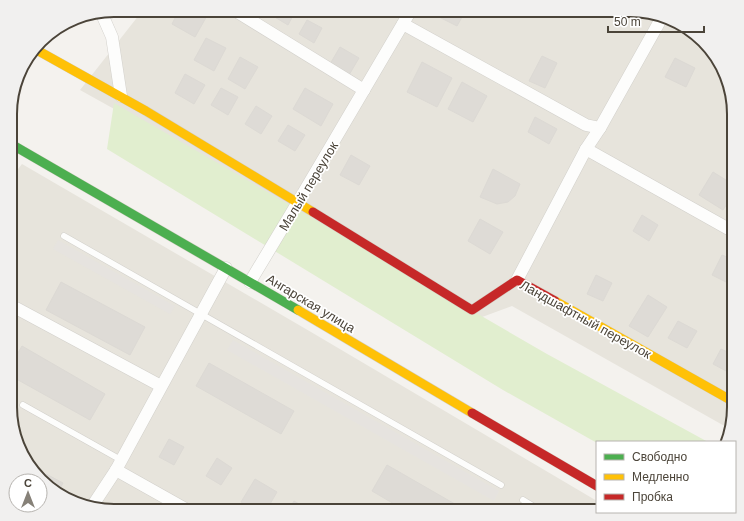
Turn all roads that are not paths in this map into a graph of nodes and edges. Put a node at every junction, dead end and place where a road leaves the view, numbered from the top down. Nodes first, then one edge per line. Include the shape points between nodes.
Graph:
1 (245, 17) edge
2 (408, 17) edge
3 (104, 18) edge
4 (660, 22) edge
5 (404, 24) junction
6 (40, 52) edge
7 (364, 90) junction
8 (121, 96) junction
9 (600, 128) junction
10 (17, 147) edge
11 (586, 149) junction
12 (298, 202) junction
13 (727, 228) edge
14 (64, 236) dead end
15 (226, 268) junction
16 (517, 280) junction
17 (250, 282) junction
18 (17, 309) edge
19 (201, 313) junction
20 (161, 386) junction
21 (727, 398) edge
22 (23, 405) dead end
23 (118, 465) junction
24 (502, 485) dead end
25 (596, 485) edge
26 (523, 500) dead end
27 (95, 502) edge
28 (178, 504) edge
29 (530, 504) edge

1 - 7 street
2 - 5 street, Малый переулок
3 - 8 street via 112,37
4 - 9 street
5 - 7 street, Малый переулок
5 - 9 street via 586,126
6 - 8 street
7 - 12 street, Малый переулок
8 - 12 street
9 - 11 street
10 - 15 street, Ангарская улица
11 - 13 street
11 - 16 street
12 - 16 street, Ландшафтный переулок via 472,310
12 - 17 street, Малый переулок
14 - 19 lane
15 - 17 street, Ангарская улица
15 - 19 street
16 - 21 street, Ландшафтный переулок
17 - 25 street, Ангарская улица
18 - 20 street
19 - 20 street
19 - 24 lane
20 - 23 street
22 - 23 lane
23 - 27 street
23 - 28 street
26 - 29 lane

